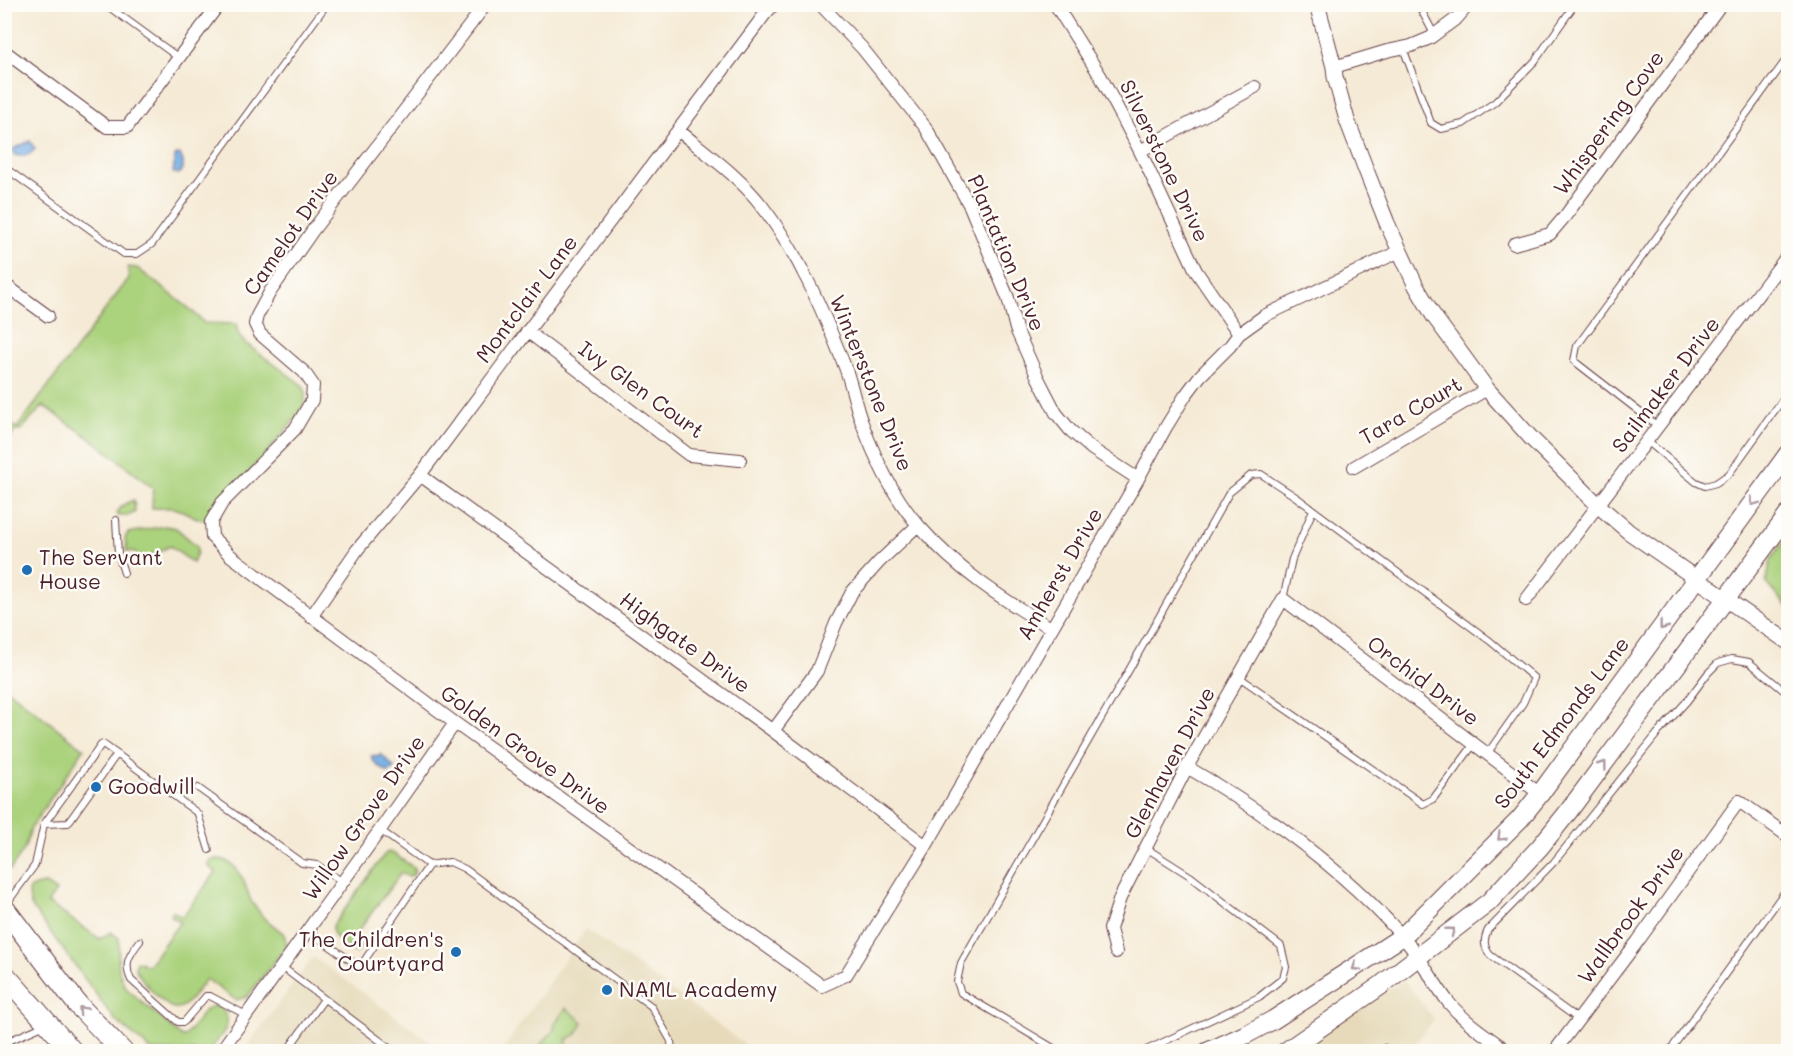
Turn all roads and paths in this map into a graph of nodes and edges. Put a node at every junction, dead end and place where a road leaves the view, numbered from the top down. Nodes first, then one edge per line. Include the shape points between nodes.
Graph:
1 (105, 4) edge
2 (219, 4) edge
3 (327, 4) edge
4 (486, 4) edge
5 (774, 4) edge
6 (820, 4) edge
7 (1055, 4) edge
8 (1317, 4) edge
9 (1418, 4) edge
10 (1469, 4) edge
11 (1575, 4) edge
12 (1721, 4) edge
13 (1435, 35) junction
14 (1403, 48) junction
15 (4, 51) edge
16 (1788, 57) edge
17 (179, 58) junction
18 (1334, 67) junction
19 (1255, 87) dead end
20 (678, 130) junction
21 (1140, 151) junction
22 (4, 166) edge
23 (1514, 244) dead end
24 (1400, 251) junction
25 (1788, 255) edge
26 (4, 284) edge
27 (48, 316) dead end
28 (527, 331) junction
29 (1239, 334) junction
30 (1487, 389) junction
31 (1788, 392) edge
32 (1659, 426) junction
33 (1647, 441) junction
34 (1788, 454) edge
35 (740, 460) dead end
36 (1354, 467) dead end
37 (420, 475) junction
38 (1138, 479) junction
39 (1599, 506) junction
40 (1313, 510) junction
41 (1788, 515) edge
42 (117, 520) dead end
43 (918, 525) junction
44 (212, 537) joint
45 (124, 573) dead end
46 (1698, 579) junction
47 (1728, 598) junction
48 (1283, 599) junction
49 (1526, 600) dead end
50 (311, 617) junction
51 (1051, 628) junction
52 (1788, 642) edge
53 (1239, 677) junction
54 (1788, 694) edge
55 (454, 723) junction
56 (773, 731) junction
57 (1474, 744) junction
58 (117, 754) junction
59 (1487, 754) junction
60 (1187, 767) junction
61 (198, 788) dead end
62 (1540, 794) junction
63 (44, 824) junction
64 (380, 830) junction
65 (1788, 836) edge
66 (926, 846) junction
67 (1146, 848) junction
68 (209, 849) dead end
69 (429, 866) junction
70 (343, 882) junction
71 (1788, 887) edge
72 (4, 907) edge
73 (307, 930) junction
74 (1403, 936) junction
75 (140, 941) dead end
76 (1116, 952) dead end
77 (1418, 956) junction
78 (281, 966) junction
79 (4, 974) edge
80 (822, 986) joint
81 (324, 999) junction
82 (246, 1015) junction
83 (1578, 1019) junction
84 (48, 1023) junction
85 (4, 1043) edge
86 (73, 1052) edge
87 (123, 1052) edge
88 (220, 1052) edge
89 (286, 1052) edge
90 (395, 1052) edge
91 (672, 1052) edge
92 (1060, 1052) edge
93 (1142, 1052) edge
94 (1207, 1052) edge
95 (1285, 1052) edge
96 (1509, 1052) edge
97 (1554, 1052) edge
98 (1669, 1052) edge

1 - 17 lane
2 - 17 street
3 - 22 lane via 152,244 137,254 124,254
4 - 44 street, Camelot Drive via 313,230 257,316 255,324 260,334 314,385 312,400 295,429 222,503 211,522
5 - 20 street, Montclair Lane
6 - 38 street, Plantation Drive via 862,48 926,128 970,206 1008,298 1016,329 1056,413 1092,449
7 - 21 street, Silverstone Drive via 1101,77
8 - 18 street
9 - 13 lane
10 - 13 street
11 - 14 lane via 1535,61 1495,102 1463,124 1441,129 1431,123
12 - 23 street, Whispering Cove via 1550,234
13 - 14 street
14 - 18 street
15 - 17 street via 107,127 128,127
16 - 32 lane via 1576,346 1574,361
18 - 24 street via 1347,120
19 - 21 street
20 - 28 street, Montclair Lane
20 - 43 street, Winterstone Drive via 761,205 801,265 845,368 881,468
21 - 29 street, Silverstone Drive via 1196,271
24 - 29 street, Amherst Drive via 1264,316
24 - 30 street via 1433,315
25 - 32 street, Sailmaker Drive
26 - 27 street
28 - 35 street, Ivy Glen Court via 689,454
28 - 37 street, Montclair Lane
29 - 38 street, Amherst Drive via 1185,396
30 - 36 street, Tara Court
30 - 39 street
31 - 33 lane via 1729,474 1716,483 1705,486 1696,482
32 - 33 street, Sailmaker Drive
33 - 39 street, Sailmaker Drive
34 -> 46 main road, South Edmonds Lane
37 - 50 street, Montclair Lane via 357,550
37 - 56 street, Highgate Drive
38 - 51 street, Amherst Drive
39 - 46 street via 1629,532
39 - 49 street, Sailmaker Drive
40 - 48 lane via 1292,560
40 - 59 lane via 1534,678
40 - 92 lane via 1261,474 1251,474 1229,493 961,963 957,982 961,993
41 - 47 main road
42 - 45 lane via 118,554
43 - 51 street, Winterstone Drive via 963,570
43 - 56 street via 852,591 817,671
44 - 50 street, Golden Grove Drive
46 - 47 street
46 -> 62 main road, South Edmonds Lane
47 - 52 street
77 -> 47 main road via 1489,902 1540,847
48 - 53 street, Glenhaven Drive
48 - 57 street, Orchid Drive
50 - 55 street, Golden Grove Drive
51 - 66 street, Amherst Drive
53 - 57 lane via 1423,804 1433,799
53 - 60 street, Glenhaven Drive
54 - 83 lane via 1749,662 1732,659 1719,663 1554,862 1488,930 1485,937 1490,955
55 - 64 street, Willow Grove Drive
55 - 80 street, Golden Grove Drive
56 - 66 street, Highgate Drive
57 - 59 street, Orchid Drive
58 - 63 lane via 68,823
58 - 63 lane via 101,745
58 - 68 lane via 198,814
59 - 62 street, Orchid Drive
60 - 67 street, Glenhaven Drive
60 - 74 street via 1261,813 1331,866
61 - 70 lane via 302,862 317,865
62 -> 74 main road, South Edmonds Lane
63 - 72 lane via 35,865
64 - 69 lane
64 - 70 street, Willow Grove Drive
65 - 83 street, Wallbrook Drive via 1739,801
66 - 80 street, Amherst Drive via 846,975
67 - 76 street, Glenhaven Drive via 1120,898 1110,929
67 - 93 lane via 1267,934 1281,946 1286,967 1283,978 1259,997
69 - 73 lane via 360,967
69 - 91 lane via 450,862 465,869 651,1006 671,1041
70 - 73 street, Willow Grove Drive
71 - 98 lane
87 -> 72 main road via 78,1005
73 - 78 street, Willow Grove Drive
74 - 77 street
74 -> 94 main road, South Edmonds Lane via 1273,1020
75 - 82 lane via 128,957 128,974 177,1022 184,1022 206,996
77 - 95 main road
77 - 96 street via 1462,1016
78 - 81 lane
78 - 82 street, Willow Grove Drive
79 - 84 main road
81 - 89 lane
81 - 90 lane
82 - 88 street, Willow Grove Drive
83 - 97 street, Wallbrook Drive
84 - 85 lane
84 - 86 main road

